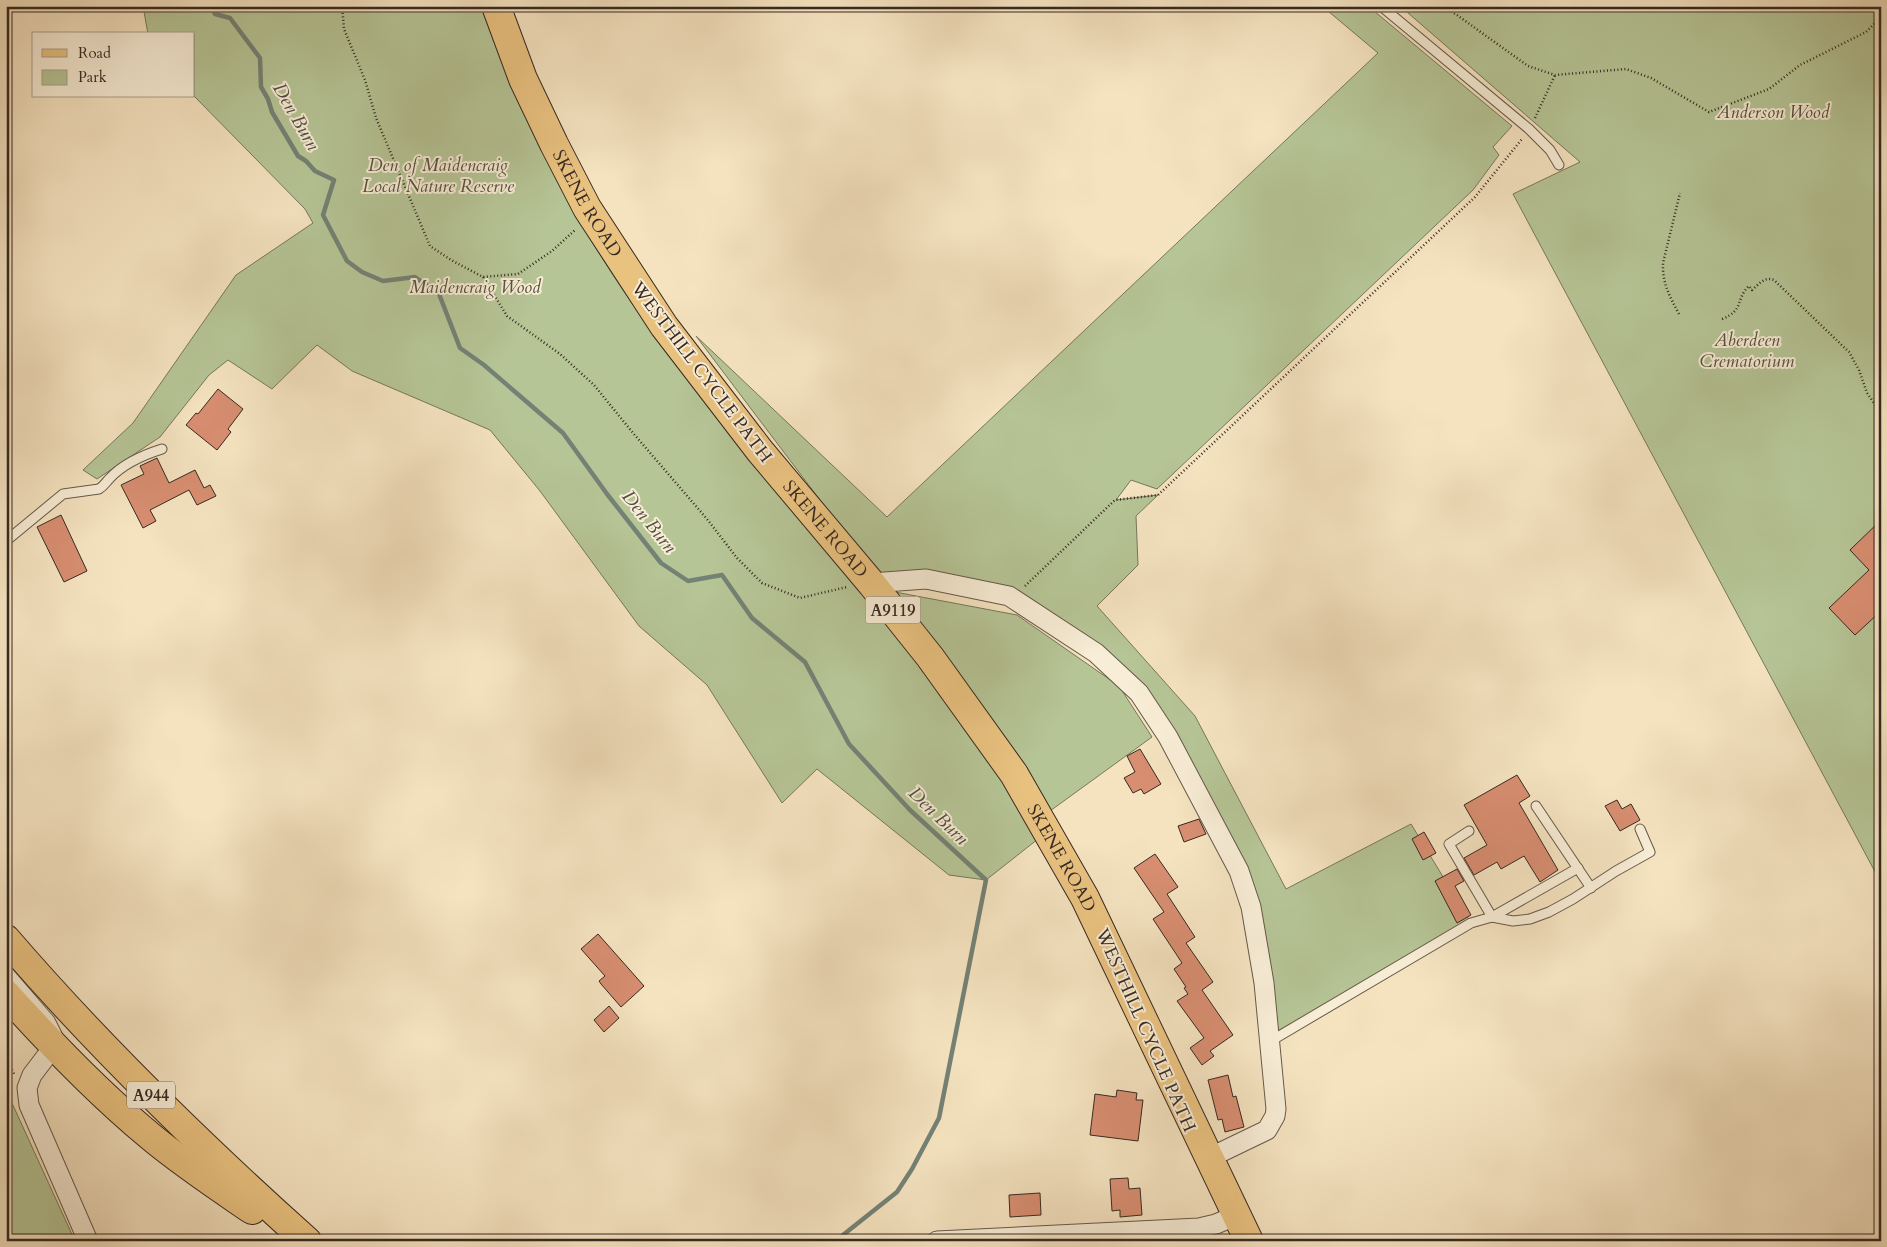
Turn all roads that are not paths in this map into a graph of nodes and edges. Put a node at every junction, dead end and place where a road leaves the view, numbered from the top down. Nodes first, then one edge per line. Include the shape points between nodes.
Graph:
1 (496, 6) edge
2 (1381, 6) edge
3 (1559, 165) dead end
4 (162, 449) dead end
5 (6, 541) edge
6 (859, 585) junction
7 (1536, 806) dead end
8 (1640, 829) dead end
9 (1470, 831) dead end
10 (1578, 868) junction
11 (1591, 888) junction
12 (1492, 917) junction
13 (6, 939) edge
14 (6, 969) edge
15 (6, 994) edge
16 (1269, 1042) junction
17 (54, 1046) junction
18 (1209, 1158) junction
19 (1237, 1216) junction
20 (88, 1241) edge
21 (299, 1241) edge
22 (307, 1241) edge
23 (937, 1241) edge
24 (1249, 1241) edge

1 - 6 main road, SKENE ROAD / A9119 via 523,79 592,216 664,326
2 - 3 lane via 1529,129 1550,150
4 - 5 lane via 144,454 99,489 63,494
6 - 16 street via 926,579 1013,598 1096,653 1139,693 1168,737 1239,871 1251,907 1264,983
6 - 18 main road, SKENE ROAD / A9119 via 930,657 1014,774 1085,898
7 - 10 lane
8 - 11 lane via 1650,852
9 - 12 lane via 1449,844
10 - 11 lane
10 - 12 lane
11 - 12 lane via 1530,920
12 - 16 lane via 1471,923
13 - 22 main road, A944 via 87,1030 176,1120
14 - 17 lane via 50,1020 58,1033
15 - 17 main road, A944
16 - 18 street via 1276,1109 1271,1123 1260,1135
17 - 20 street via 32,1075 27,1088 29,1105
17 - 21 main road, A944 via 150,1136 202,1176
18 - 19 main road, SKENE ROAD / A9119
19 - 23 street via 1199,1228
19 - 24 main road, SKENE ROAD / A9119

